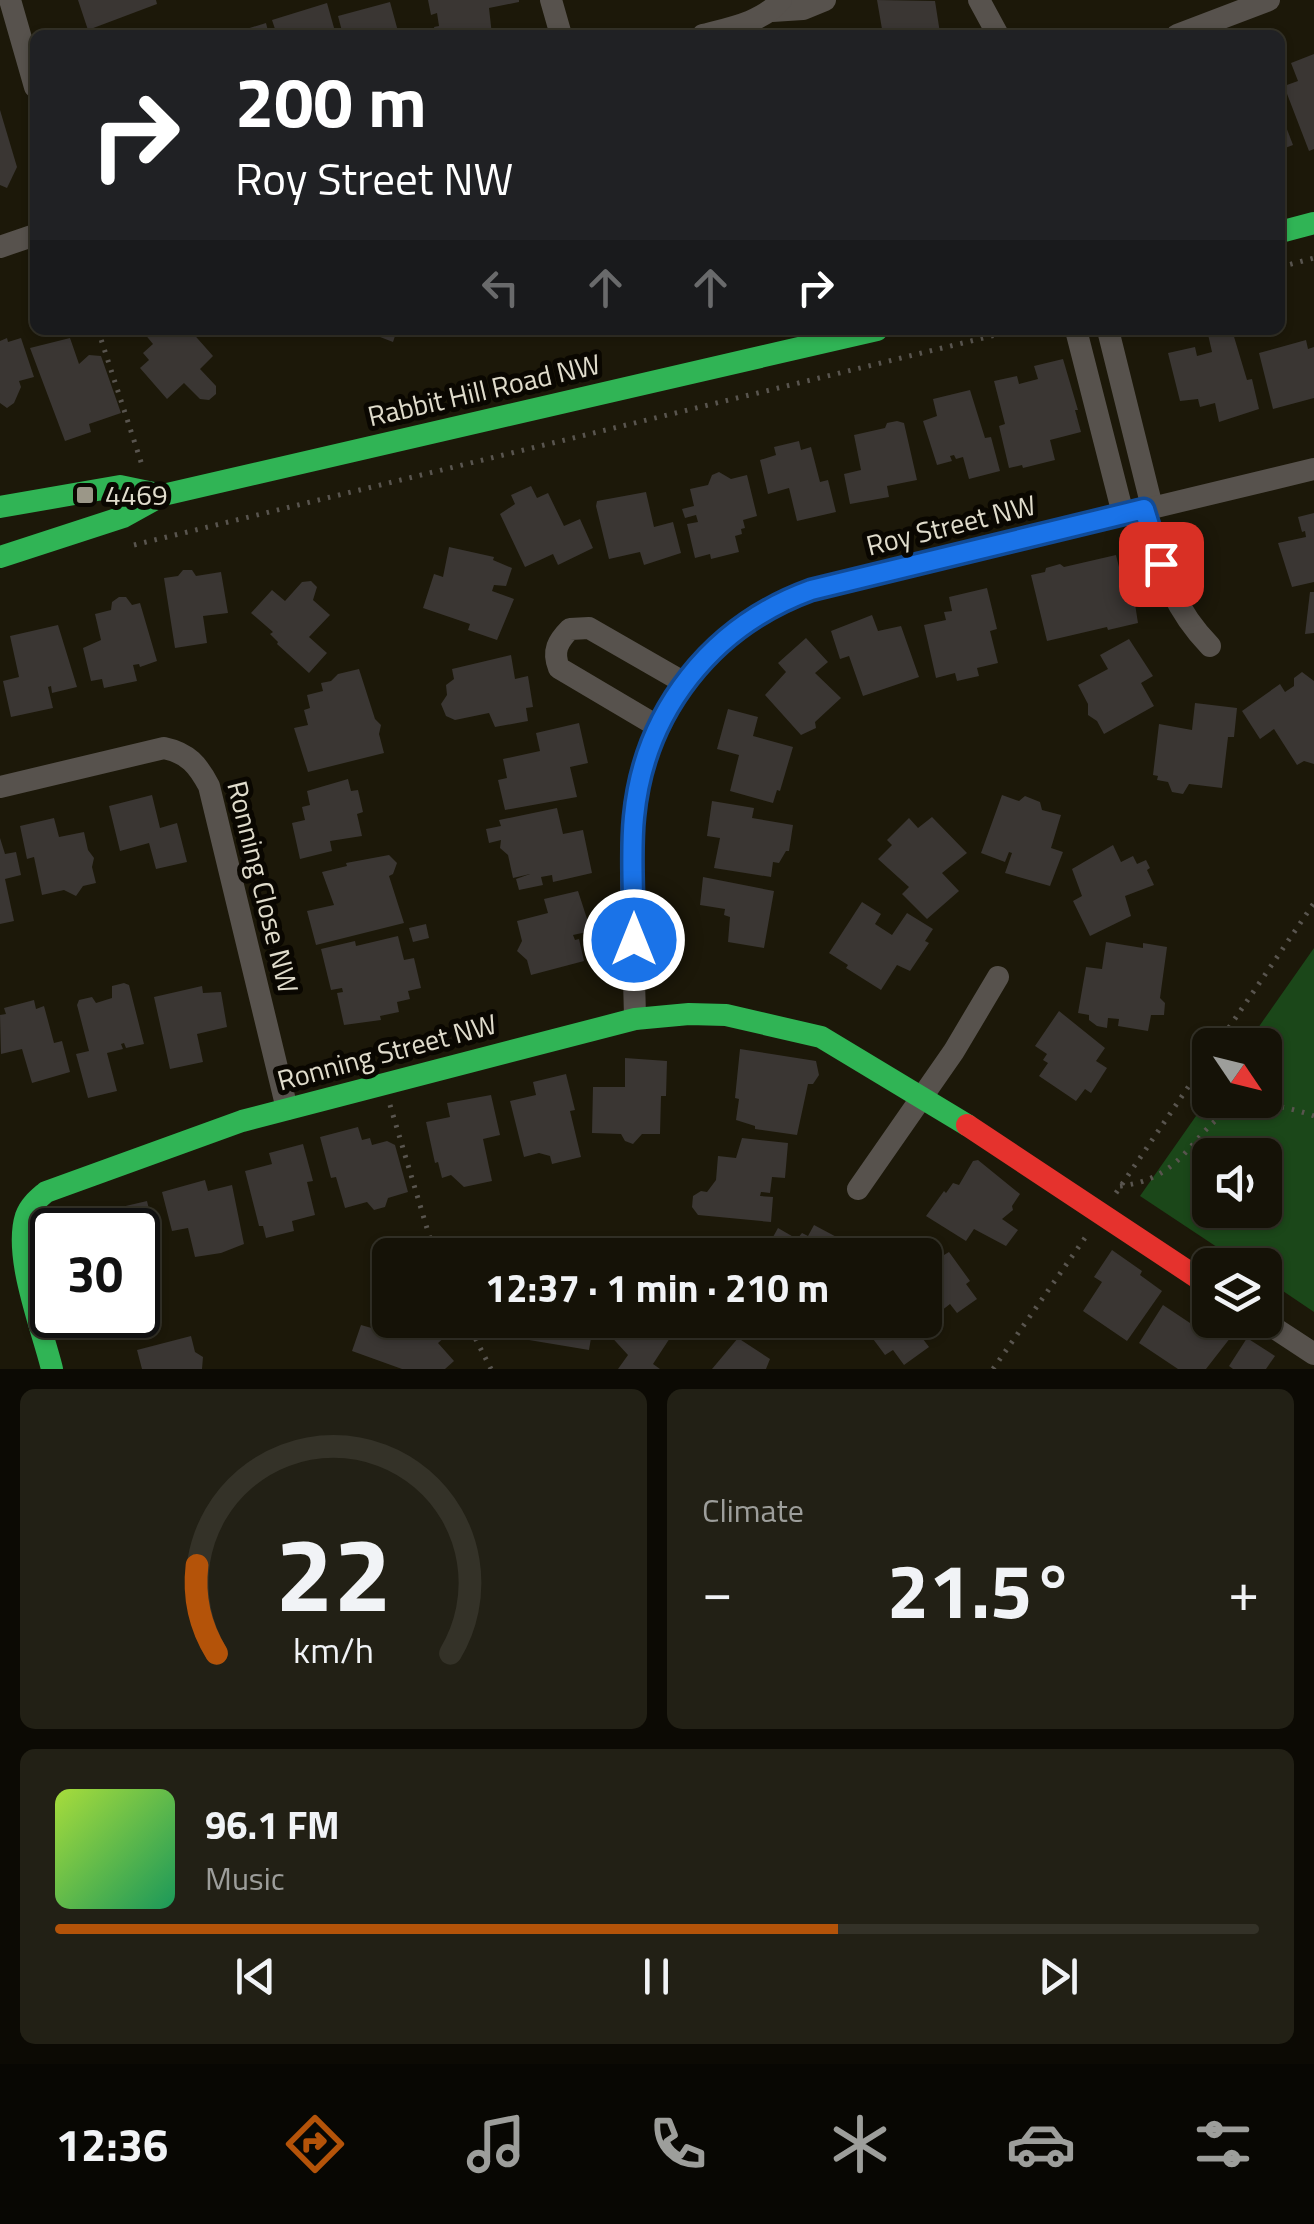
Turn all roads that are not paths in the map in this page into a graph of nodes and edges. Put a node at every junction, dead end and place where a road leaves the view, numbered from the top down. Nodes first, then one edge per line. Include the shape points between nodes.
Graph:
1 (10, 0) edge
2 (551, 0) edge
3 (825, 0) edge
4 (979, 0) edge
5 (1269, 0) edge
6 (770, 16) edge
7 (560, 30) edge
8 (723, 30) edge
9 (995, 30) edge
10 (1190, 30) edge
11 (30, 70) edge
12 (1314, 223) edge
13 (1285, 231) edge
14 (30, 237) edge
15 (0, 248) edge
16 (855, 335) edge
17 (1078, 335) edge
18 (1109, 335) edge
19 (1314, 469) edge
20 (163, 495) junction
21 (0, 507) edge
22 (1140, 510) junction
23 (0, 558) edge
24 (1210, 646) dead end
25 (684, 682) junction
26 (658, 726) junction
27 (0, 787) edge
28 (998, 977) dead end
29 (635, 1019) junction
30 (924, 1096) junction
31 (287, 1109) junction
32 (858, 1189) dead end
33 (1192, 1274) edge
34 (1282, 1333) edge
35 (1314, 1354) edge
36 (52, 1369) edge

1 - 11 street
2 - 7 street
3 - 6 street
4 - 9 street
5 - 10 street
6 - 8 street
12 - 13 street
14 - 15 street
16 - 20 street, Rabbit Hill Road NW
17 - 22 street
18 - 22 street
19 - 22 street, Roy Street NW
20 - 21 street, Rabbit Hill Road NW via 120,486
20 - 23 street, Rabbit Hill Road NW via 123,516
22 - 24 street via 1169,591
22 - 25 street, Roy Street NW via 783,600 728,636
25 - 26 street, Roy Street NW
25 - 26 street via 589,628 570,628 561,638 559,668
26 - 29 street, Roy Street NW via 633,820
27 - 31 street, Ronning Close NW via 164,748 197,764 209,786
28 - 30 street
29 - 30 street, Ronning Street NW via 726,1015 793,1028
29 - 31 street, Ronning Street NW
30 - 32 street
30 - 33 street, Ronning Street NW
31 - 36 street, Ronning Street NW via 57,1186 33,1202 22,1246
34 - 35 street

